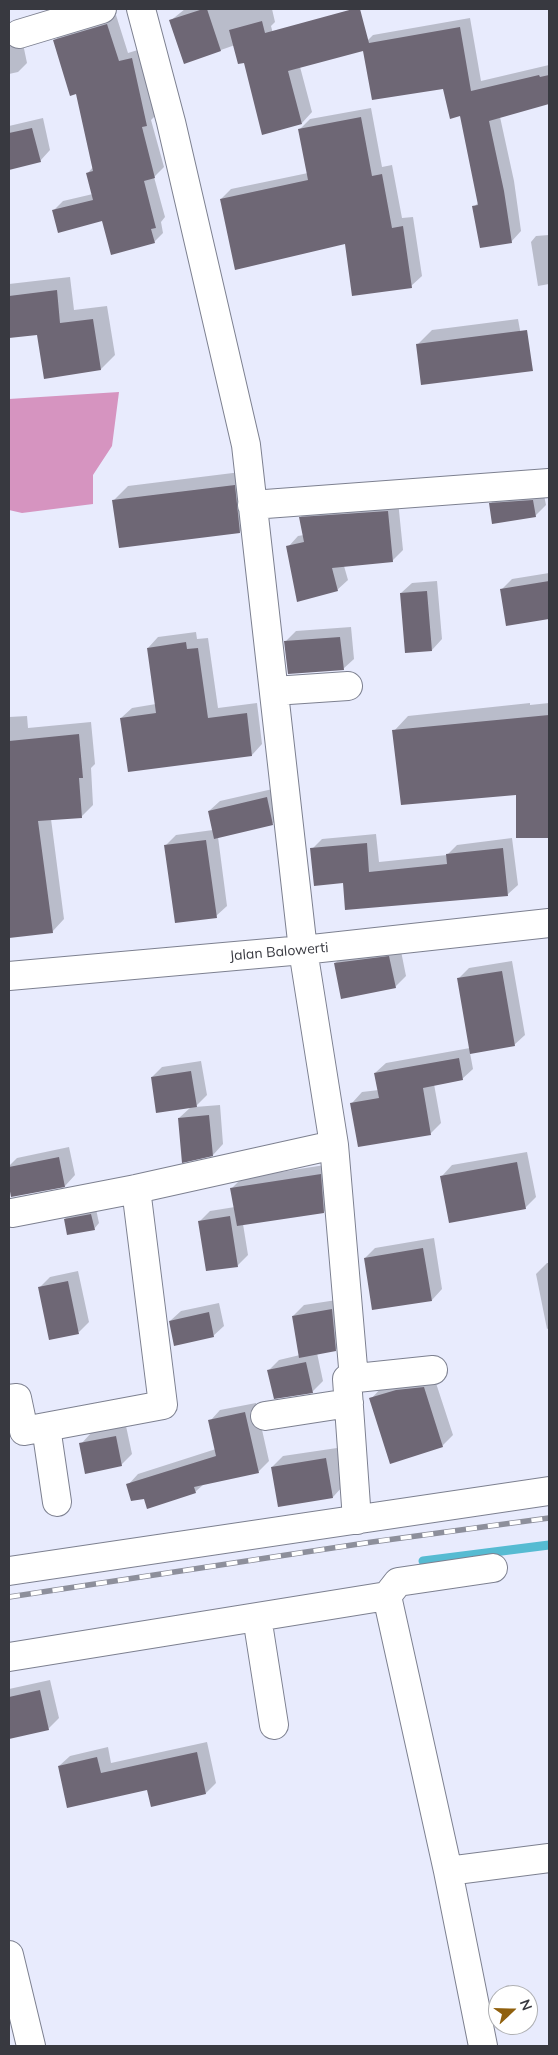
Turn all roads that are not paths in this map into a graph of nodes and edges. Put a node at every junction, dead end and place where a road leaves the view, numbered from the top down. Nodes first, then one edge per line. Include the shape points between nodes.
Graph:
1 (102, 9) edge
2 (141, 9) edge
3 (20, 34) dead end
4 (549, 483) edge
5 (252, 505) junction
6 (348, 686) dead end
7 (274, 691) junction
8 (549, 923) edge
9 (303, 950) junction
10 (9, 976) edge
11 (334, 1146) junction
12 (136, 1189) junction
13 (12, 1213) dead end
14 (433, 1370) dead end
15 (351, 1391) junction
16 (9, 1399) edge
17 (265, 1416) dead end
18 (46, 1427) junction
19 (549, 1491) edge
20 (57, 1502) dead end
21 (357, 1520) junction
22 (493, 1568) dead end
23 (9, 1571) edge
24 (386, 1596) junction
25 (257, 1617) junction
26 (9, 1657) edge
27 (274, 1725) dead end
28 (549, 1858) edge
29 (448, 1871) junction
30 (9, 1955) edge
31 (31, 2046) edge
32 (483, 2046) edge

1 - 3 street
2 - 5 street via 171,122 246,445
4 - 5 street
5 - 7 street
6 - 7 street
7 - 9 street
8 - 9 street, Jalan Balowerti
9 - 10 street, Jalan Balowerti
9 - 11 street
11 - 12 street
11 - 15 street
12 - 13 street
12 - 18 street via 163,1405
14 - 15 street
15 - 17 street
15 - 21 street
16 - 18 street via 17,1398 24,1431
18 - 20 street
19 - 21 street
21 - 23 street
22 - 24 street via 398,1582
24 - 25 street
24 - 29 street
25 - 26 street
25 - 27 street
28 - 29 street
29 - 32 street
30 - 31 street

